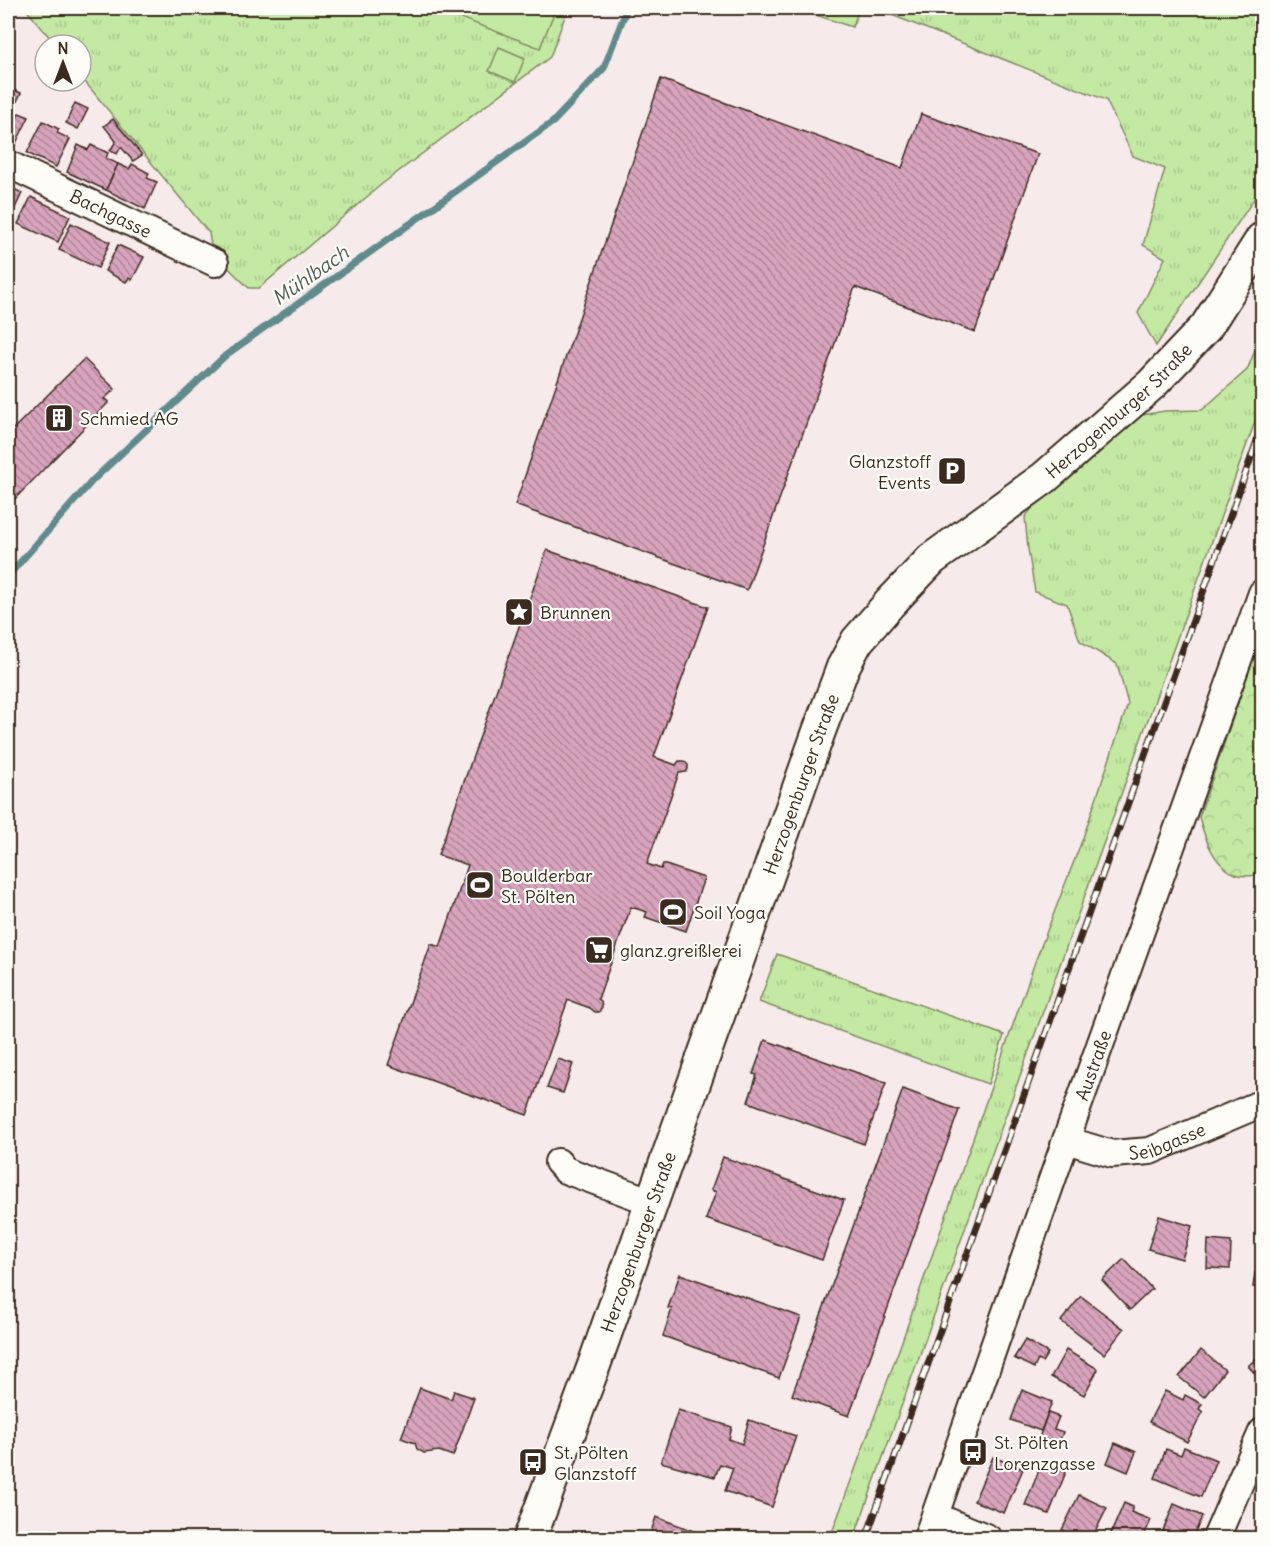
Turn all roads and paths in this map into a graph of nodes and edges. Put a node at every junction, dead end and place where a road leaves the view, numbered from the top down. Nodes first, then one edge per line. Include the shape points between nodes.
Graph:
1 (8, 164) edge
2 (1263, 239) edge
3 (215, 263) dead end
4 (1263, 593) edge
5 (1263, 1103) edge
6 (1066, 1140) junction
7 (558, 1162) dead end
8 (652, 1202) junction
9 (1263, 1432) edge
10 (931, 1527) edge
11 (530, 1539) edge
12 (988, 1539) edge
13 (1216, 1539) edge

1 - 3 street, Bachgasse
2 - 8 street, Herzogenburger Straße via 1206,327 1152,384 1044,478 932,558 857,641 818,734
4 - 6 street, Austraße
5 - 6 street, Seibgasse via 1150,1151 1112,1154
6 - 10 street, Austraße
7 - 8 street via 565,1170
8 - 11 street, Herzogenburger Straße
9 - 13 street
10 - 12 street

